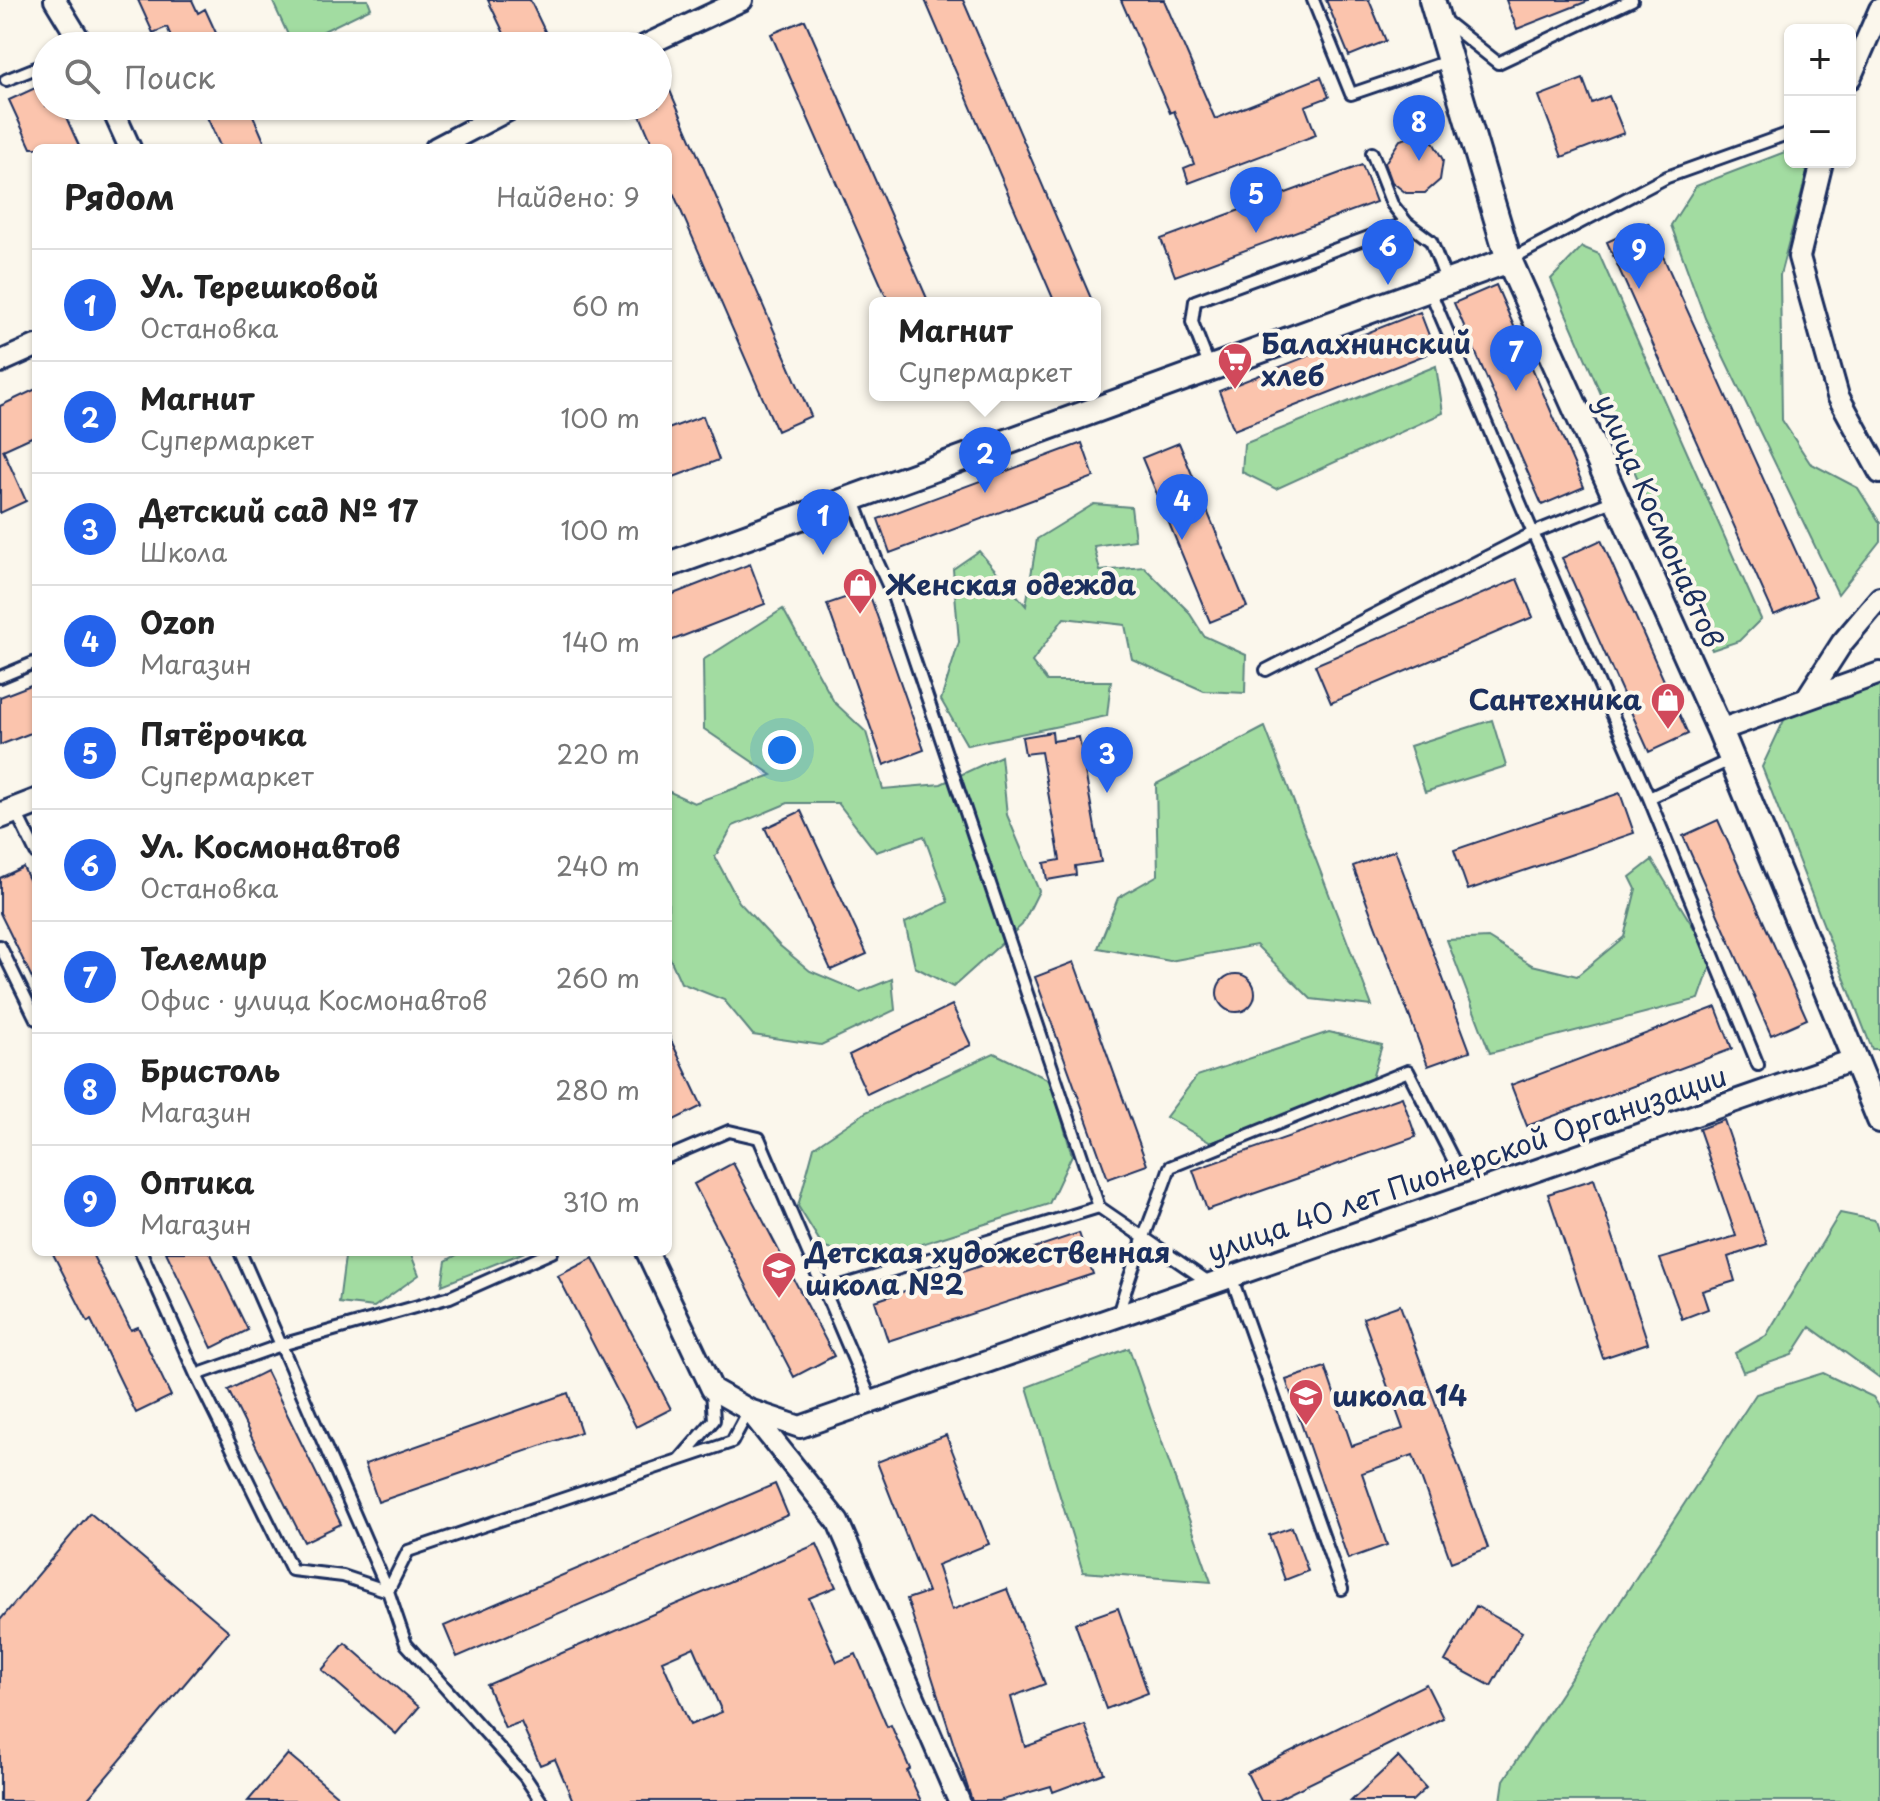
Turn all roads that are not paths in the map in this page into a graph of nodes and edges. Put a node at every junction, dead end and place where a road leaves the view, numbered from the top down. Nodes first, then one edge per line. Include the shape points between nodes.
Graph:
1 (55, 0) edge
2 (72, 0) edge
3 (742, 0) edge
4 (1313, 0) edge
5 (1632, 0) edge
6 (1434, 7) edge
7 (1880, 9) edge
8 (75, 32) edge
9 (79, 32) edge
10 (672, 33) edge
11 (1450, 60) junction
12 (1856, 64) edge
13 (32, 70) edge
14 (6, 80) dead end
15 (117, 120) edge
16 (489, 120) edge
17 (1784, 135) edge
18 (128, 144) edge
19 (444, 144) edge
20 (1372, 153) dead end
21 (1821, 168) edge
22 (1407, 223) junction
23 (1509, 260) junction
24 (1438, 286) junction
25 (32, 348) edge
26 (0, 362) edge
27 (1210, 368) junction
28 (1880, 473) edge
29 (853, 497) junction
30 (1617, 499) junction
31 (1533, 533) junction
32 (672, 564) edge
33 (1880, 598) edge
34 (32, 664) edge
35 (1266, 670) dead end
36 (1880, 673) edge
37 (0, 677) edge
38 (1806, 699) junction
39 (1720, 730) junction
40 (1732, 759) junction
41 (1649, 798) junction
42 (17, 810) edge
43 (32, 844) edge
44 (0, 946) edge
45 (32, 1011) edge
46 (1856, 1059) junction
47 (1758, 1065) dead end
48 (1880, 1120) edge
49 (672, 1155) edge
50 (1458, 1169) dead end
51 (1099, 1207) junction
52 (1145, 1239) junction
53 (143, 1256) edge
54 (242, 1256) edge
55 (543, 1256) edge
56 (649, 1256) edge
57 (1231, 1276) junction
58 (1211, 1283) junction
59 (825, 1291) junction
60 (1118, 1316) junction
61 (281, 1345) junction
62 (196, 1375) junction
63 (712, 1389) junction
64 (872, 1402) junction
65 (749, 1410) junction
66 (679, 1460) junction
67 (1342, 1589) dead end
68 (388, 1591) junction
69 (541, 1801) edge
70 (959, 1801) edge

1 - 8 street
2 - 9 street
3 - 10 street
4 - 11 lane via 1351,94
5 - 6 lane via 1498,63
6 - 11 street, улица Космонавтов
7 - 12 street
11 - 23 street, улица Космонавтов
13 - 14 lane
15 - 18 street
16 - 19 street
17 - 23 lane via 1667,177
20 - 22 lane via 1392,204
21 - 28 street via 1799,257 1838,396
22 - 24 lane via 1431,241
22 - 27 lane via 1195,301 1192,322
23 - 24 street
23 - 30 street, улица Космонавтов
24 - 27 street
24 - 31 lane
25 - 26 street
27 - 29 street
29 - 32 street
29 - 51 lane via 893,596
30 - 31 lane
30 - 39 street, улица Космонавтов
31 - 35 lane
31 - 41 lane
33 - 38 street via 1842,643
34 - 37 lane
36 - 38 street
38 - 39 street
39 - 40 street, улица Космонавтов
40 - 41 lane
40 - 46 street, улица Космонавтов
41 - 47 lane
42 - 43 lane
44 - 45 lane
46 - 48 street, улица Космонавтов
46 - 57 street, улица 40 лет Пионерской Организации
49 - 59 lane via 729,1131 759,1138
50 - 52 lane via 1408,1071 1170,1167
51 - 52 lane
51 - 59 lane
52 - 58 lane
52 - 60 lane
53 - 62 lane
54 - 61 lane
55 - 61 lane via 450,1297
56 - 63 street
57 - 58 street, улица 40 лет Пионерской Организации
57 - 67 lane
58 - 60 street, улица 40 лет Пионерской Организации
59 - 64 lane
60 - 64 street, улица 40 лет Пионерской Организации
61 - 62 lane
61 - 68 lane
62 - 68 lane via 292,1570 343,1576
63 - 65 street
63 - 66 lane via 714,1420
64 - 65 street, улица 40 лет Пионерской Организации via 800,1427
65 - 66 lane via 732,1442
65 - 70 street via 838,1522
66 - 68 lane via 408,1551
68 - 69 lane via 406,1644

